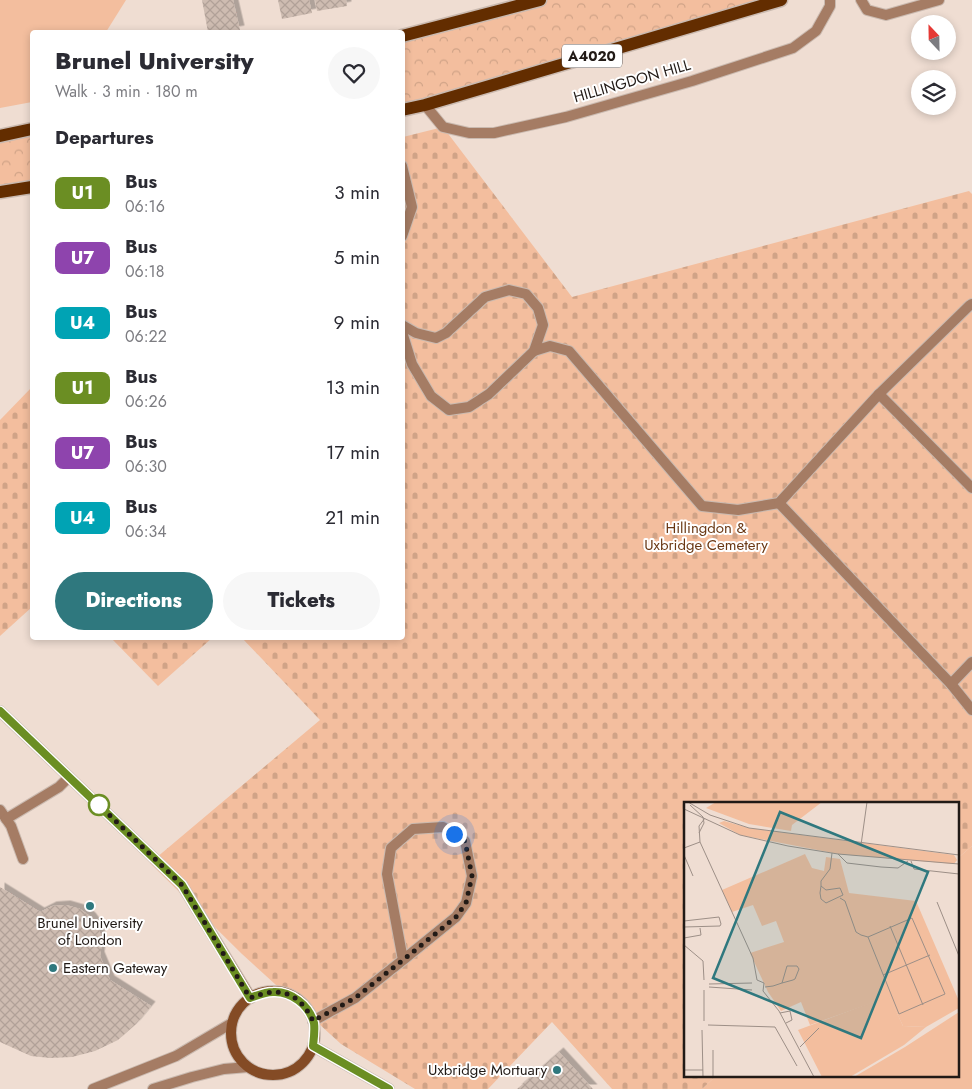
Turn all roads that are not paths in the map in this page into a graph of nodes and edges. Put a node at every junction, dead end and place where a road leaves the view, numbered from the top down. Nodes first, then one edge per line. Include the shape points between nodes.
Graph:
1 (540, 0) edge
2 (781, 0) edge
3 (830, 0) edge
4 (861, 0) edge
5 (939, 0) edge
6 (405, 35) edge
7 (426, 105) junction
8 (405, 109) edge
9 (30, 129) edge
10 (0, 136) edge
11 (405, 178) edge
12 (30, 187) edge
13 (0, 192) edge
14 (405, 227) edge
15 (972, 304) edge
16 (405, 327) edge
17 (405, 342) edge
18 (534, 351) junction
19 (878, 394) junction
20 (972, 488) edge
21 (779, 503) junction
22 (972, 662) edge
23 (951, 684) junction
24 (972, 710) edge
25 (0, 711) edge
26 (69, 777) junction
27 (3, 815) edge
28 (22, 859) dead end
29 (403, 960) junction
30 (250, 998) junction
31 (313, 1021) junction
32 (232, 1023) junction
33 (313, 1046) junction
34 (248, 1067) junction
35 (92, 1089) edge
36 (153, 1089) edge
37 (389, 1089) edge

1 - 6 main road
2 - 7 main road, A4020
3 - 7 lane, HILLINGDON HILL via 816,31 792,48 566,117 494,133 469,134 443,127
4 - 5 lane via 867,10 886,15
7 - 8 main road, A4020
9 - 10 main road
11 - 14 lane via 412,207
12 - 13 main road
15 - 19 lane
16 - 18 lane via 416,334 436,338 446,333 485,297 509,290 526,294 538,308 543,325
17 - 18 lane via 412,364 431,396 449,410 469,408 489,394
18 - 21 lane via 550,346 569,351 702,506 738,510
19 - 20 lane
19 - 21 lane
21 - 23 lane
22 - 23 lane
23 - 24 lane
25 - 26 street
26 - 27 lane via 59,787
26 - 30 street via 182,885
27 - 28 lane via 11,826
29 - 29 lane via 456,917 466,903 472,876 465,841 443,827 413,829 391,848 387,874
29 - 31 lane via 355,998
30 - 31 street via 262,993 288,994 299,1000
30 - 32 street
31 - 33 street
32 - 34 street via 233,1048
32 - 35 lane via 176,1056
33 - 34 street via 307,1058 286,1073 260,1073
33 - 37 street
34 - 36 lane via 192,1076

